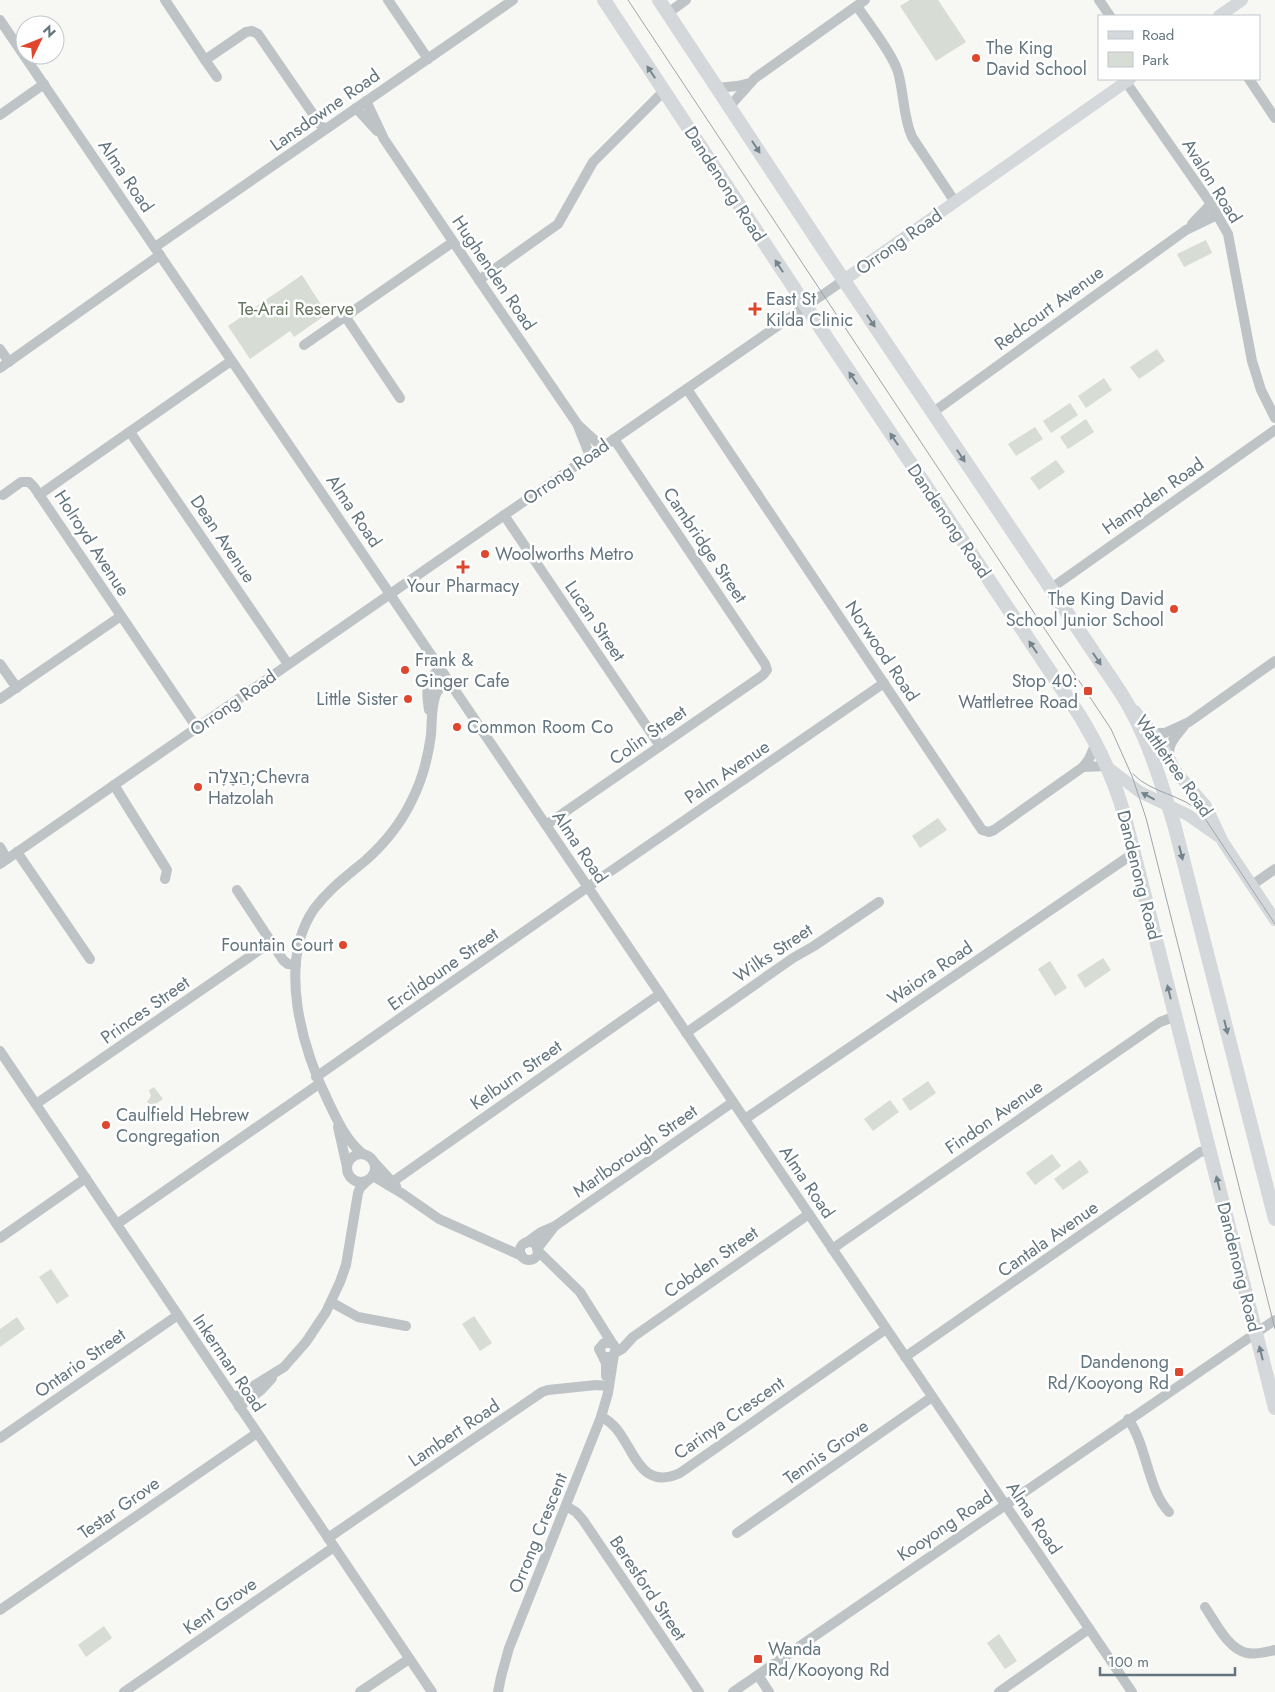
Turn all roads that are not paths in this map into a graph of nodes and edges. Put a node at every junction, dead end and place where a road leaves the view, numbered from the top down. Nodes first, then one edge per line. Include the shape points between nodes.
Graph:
1 (165, 0) edge
2 (388, 0) edge
3 (513, 0) edge
4 (604, 0) edge
5 (659, 0) edge
6 (686, 0) edge
7 (1099, 0) edge
8 (1242, 0) edge
9 (861, 3) edge
10 (668, 13) junction
11 (1109, 15) edge
12 (1220, 15) edge
13 (0, 20) edge
14 (428, 59) junction
15 (206, 60) junction
16 (217, 77) dead end
17 (1128, 80) edge
18 (1250, 80) edge
19 (750, 83) junction
20 (44, 84) junction
21 (717, 88) junction
22 (664, 91) junction
23 (366, 101) junction
24 (729, 107) junction
25 (356, 108) junction
26 (0, 115) edge
27 (1275, 118) edge
28 (324, 130) junction
29 (384, 139) junction
30 (955, 202) junction
31 (1211, 204) junction
32 (1217, 214) junction
33 (1186, 230) junction
34 (453, 242) junction
35 (158, 251) junction
36 (478, 280) junction
37 (844, 280) junction
38 (806, 306) junction
39 (345, 316) junction
40 (304, 345) dead end
41 (0, 349) edge
42 (231, 360) junction
43 (4, 365) edge
44 (687, 389) junction
45 (1264, 396) junction
46 (400, 398) dead end
47 (1275, 408) edge
48 (932, 413) junction
49 (1275, 418) edge
50 (578, 425) junction
51 (1275, 430) edge
52 (130, 432) junction
53 (614, 440) junction
54 (602, 447) junction
55 (590, 456) junction
56 (3, 495) dead end
57 (39, 495) junction
58 (504, 515) junction
59 (1050, 589) junction
60 (390, 594) junction
61 (120, 616) junction
62 (1275, 661) edge
63 (0, 664) edge
64 (288, 664) junction
65 (440, 668) junction
66 (767, 670) joint
67 (449, 681) junction
68 (884, 684) junction
69 (17, 688) junction
70 (1120, 694) junction
71 (0, 700) edge
72 (1188, 722) junction
73 (432, 724) junction
74 (197, 728) junction
75 (1154, 733) junction
76 (1096, 743) junction
77 (660, 746) junction
78 (1172, 763) junction
79 (1107, 766) junction
80 (1083, 767) junction
81 (114, 785) junction
82 (1168, 806) junction
83 (546, 824) junction
84 (1223, 842) junction
85 (0, 847) edge
86 (17, 852) junction
87 (1134, 853) junction
88 (4, 861) edge
89 (1275, 869) edge
90 (165, 879) dead end
91 (1252, 885) junction
92 (588, 887) junction
93 (237, 890) dead end
94 (879, 902) dead end
95 (1275, 920) edge
96 (272, 942) junction
97 (90, 959) dead end
98 (296, 965) junction
99 (660, 994) junction
100 (1176, 1016) junction
101 (686, 1032) junction
102 (0, 1051) edge
103 (318, 1080) junction
104 (733, 1102) junction
105 (36, 1104) junction
106 (745, 1120) junction
107 (337, 1121) junction
108 (1210, 1150) junction
109 (363, 1154) junction
110 (375, 1163) junction
111 (349, 1172) junction
112 (86, 1178) junction
113 (370, 1179) junction
114 (390, 1184) junction
115 (355, 1205) junction
116 (809, 1214) junction
117 (1275, 1219) edge
118 (117, 1224) junction
119 (555, 1226) junction
120 (0, 1238) edge
121 (491, 1242) junction
122 (525, 1244) junction
123 (832, 1249) junction
124 (538, 1250) junction
125 (526, 1258) junction
126 (556, 1269) junction
127 (331, 1302) junction
128 (178, 1315) junction
129 (594, 1315) junction
130 (1275, 1320) edge
131 (406, 1326) dead end
132 (886, 1329) junction
133 (1256, 1332) junction
134 (614, 1348) junction
135 (602, 1352) junction
136 (905, 1357) junction
137 (609, 1386) junction
138 (932, 1397) junction
139 (236, 1402) junction
140 (1275, 1408) edge
141 (601, 1418) junction
142 (1128, 1420) junction
143 (257, 1434) junction
144 (0, 1438) edge
145 (1006, 1505) junction
146 (566, 1506) junction
147 (1169, 1512) dead end
148 (737, 1533) dead end
149 (328, 1538) junction
150 (334, 1547) junction
151 (1205, 1607) dead end
152 (0, 1610) edge
153 (1090, 1629) junction
154 (1275, 1650) edge
155 (409, 1658) junction
156 (758, 1675) junction
157 (124, 1692) edge
158 (360, 1692) edge
159 (432, 1692) edge
160 (498, 1692) edge
161 (699, 1692) edge
162 (733, 1692) edge
163 (769, 1692) edge
164 (999, 1692) edge
165 (1132, 1692) edge

1 - 15 street
2 - 14 street
3 - 14 street, Lansdowne Road
22 -> 4 highway, Dandenong Road
5 - 10 highway
6 - 10 street
7 - 11 street
8 - 12 main road
9 - 19 street
9 - 30 street via 895,64 908,129
10 - 21 highway
13 - 20 street, Alma Road
14 - 23 street, Lansdowne Road
15 - 16 street
15 - 28 street via 246,32 255,32
17 - 30 main road, Orrong Road
17 - 31 street, Avalon Road
18 - 27 street
19 - 21 street
19 - 24 street
20 - 26 street
20 - 35 street, Alma Road
21 - 24 highway
22 - 36 street via 592,162 558,224
38 -> 22 highway, Dandenong Road
23 - 25 street, Lansdowne Road
23 - 29 street, Hughenden Road
24 -> 37 highway
25 - 28 street, Lansdowne Road
25 - 29 street, Hughenden Road
28 - 35 street, Lansdowne Road
29 - 34 street, Hughenden Road
30 - 37 main road, Orrong Road
31 - 32 street, Avalon Road
31 - 33 street, Redcourt Avenue
32 - 33 street, Redcourt Avenue
32 - 45 street, Avalon Road via 1231,245 1252,361
33 - 48 street, Redcourt Avenue
34 - 36 street, Hughenden Road
34 - 39 street
35 - 42 street, Alma Road
35 - 43 street, Lansdowne Road
36 - 50 street, Hughenden Road
37 - 38 street, Orrong Road
37 -> 48 highway
38 - 44 street, Orrong Road
76 -> 38 highway, Dandenong Road
39 - 40 street
39 - 46 street
41 - 43 street
42 - 52 street, Holroyd Avenue
42 - 60 street, Alma Road
44 - 53 street, Orrong Road
44 - 68 street, Norwood Road
45 - 47 street, Avalon Road
45 - 49 street, Avalon Road
48 -> 59 highway
50 - 54 street, Hughenden Road
50 - 55 street, Hughenden Road
51 - 59 street, Hampden Road
52 - 57 street, Holroyd Avenue
52 - 64 street, Dean Avenue
53 - 54 street, Orrong Road
53 - 66 street, Cambridge Street
54 - 55 street, Orrong Road
55 - 58 street, Orrong Road
56 - 57 street via 24,481 31,484
57 - 61 street, Holroyd Avenue
58 - 60 street, Orrong Road
58 - 77 street, Lucan Street
59 -> 70 highway
60 - 64 street, Orrong Road
60 - 65 street, Alma Road
61 - 69 street
61 - 74 street, Holroyd Avenue
62 - 72 street
63 - 69 street
64 - 74 street, Orrong Road
65 - 67 street, Alma Road
65 - 73 street via 428,683
66 - 77 street, Colin Street
67 - 73 street via 436,693
67 - 83 street, Alma Road
68 - 80 street, Norwood Road via 985,831 994,830
68 - 92 street, Palm Avenue
69 - 71 street
70 - 75 main road, Wattletree Road
70 - 82 highway via 1148,746
72 - 75 street via 1165,733
72 - 78 street via 1169,746
73 - 98 street via 426,762 405,813 377,850 326,893 302,936
74 - 81 street, Orrong Road
75 - 78 main road, Wattletree Road
76 - 79 highway, Dandenong Road
76 - 80 street, Norwood Road
77 - 83 street, Colin Street
78 - 84 main road, Wattletree Road via 1206,806
79 - 80 street
82 -> 79 main road, Wattletree Road via 1140,792
79 - 87 highway, Dandenong Road via 1120,798
81 - 86 street, Orrong Road
81 - 90 street via 167,870
82 - 84 main road, Wattletree Road via 1190,816
82 -> 117 highway
83 - 92 street, Alma Road
84 - 91 main road, Wattletree Road
85 - 88 street
86 - 88 street, Orrong Road
86 - 97 street
100 -> 87 highway, Dandenong Road
87 - 106 street, Waiora Road
89 - 91 street
91 - 95 main road, Wattletree Road
92 - 99 street, Alma Road
92 - 103 street, Ercildoune Street
93 - 96 street
94 - 101 street, Wilks Street
96 - 98 street via 286,962
96 - 105 street, Princes Street
98 - 103 street via 300,1015
99 - 101 street, Alma Road
99 - 114 street, Kelburn Street
100 - 108 highway, Dandenong Road
100 - 123 street, Findon Avenue via 1160,1022
101 - 104 street, Alma Road
102 - 105 street, Inkerman Road
103 - 107 street
103 - 118 street, Ercildoune Street
104 - 106 street, Alma Road
104 - 119 street, Marlborough Street
105 - 112 street, Inkerman Road
106 - 116 street, Alma Road
107 - 109 street via 354,1147
107 - 111 street
133 -> 108 highway, Dandenong Road
108 - 136 street, Cantala Avenue via 1200,1152
109 - 110 street
109 - 111 street via 351,1159
110 - 113 street via 375,1172
110 - 114 street, Orrong Crescent
111 - 113 street via 358,1182
111 - 115 street
112 - 118 street, Inkerman Road
112 - 120 street
113 - 114 street, Orrong Crescent
113 - 115 street via 360,1188
114 - 121 street, Orrong Crescent via 439,1219
115 - 127 street via 346,1265
116 - 123 street, Alma Road
116 - 134 street, Cobden Street
118 - 128 street, Inkerman Road
119 - 122 street, Marlborough Street
119 - 124 street, Marlborough Street
121 - 122 street, Orrong Crescent
121 - 125 street, Orrong Crescent
122 - 124 street via 534,1244
122 - 125 street via 520,1250
123 - 132 street, Alma Road
124 - 125 street via 535,1258
124 - 126 street, Orrong Crescent
125 - 126 street, Orrong Crescent
126 - 129 street, Orrong Crescent via 580,1292
127 - 131 street via 358,1317
127 - 139 street via 294,1357 276,1373 253,1385
128 - 139 street, Inkerman Road
128 - 144 street, Ontario Street
129 - 134 street, Orrong Crescent
129 - 135 street, Orrong Crescent
130 - 133 street, Kooyong Road
132 - 136 street, Alma Road
132 - 141 street, Carinya Crescent via 673,1476 659,1478 646,1472 612,1424
140 -> 133 highway, Dandenong Road
133 - 142 street, Kooyong Road
134 - 135 street via 608,1358
134 - 135 street via 604,1342
134 - 137 street, Orrong Crescent
135 - 137 street, Orrong Crescent
136 - 138 street, Alma Road
137 - 141 street, Orrong Crescent
137 - 149 street, Lambert Road via 542,1392
138 - 145 street, Alma Road
138 - 148 street, Tennis Grove
139 - 143 street, Inkerman Road
141 - 146 street, Orrong Crescent
142 - 145 street, Kooyong Road
142 - 147 street via 1135,1430 1161,1502
143 - 149 street, Inkerman Road
143 - 152 street, Testar Grove
145 - 153 street, Alma Road
145 - 156 street, Kooyong Road
146 - 160 street, Orrong Crescent via 509,1648
146 - 161 street, Beresford Street via 583,1520
149 - 150 street, Inkerman Road
150 - 155 street, Inkerman Road
150 - 157 street, Kent Grove
151 - 154 street via 1229,1642 1241,1651 1253,1654
153 - 164 street
153 - 165 street, Alma Road
155 - 158 street
155 - 159 street, Inkerman Road
156 - 162 street, Kooyong Road
156 - 163 street

